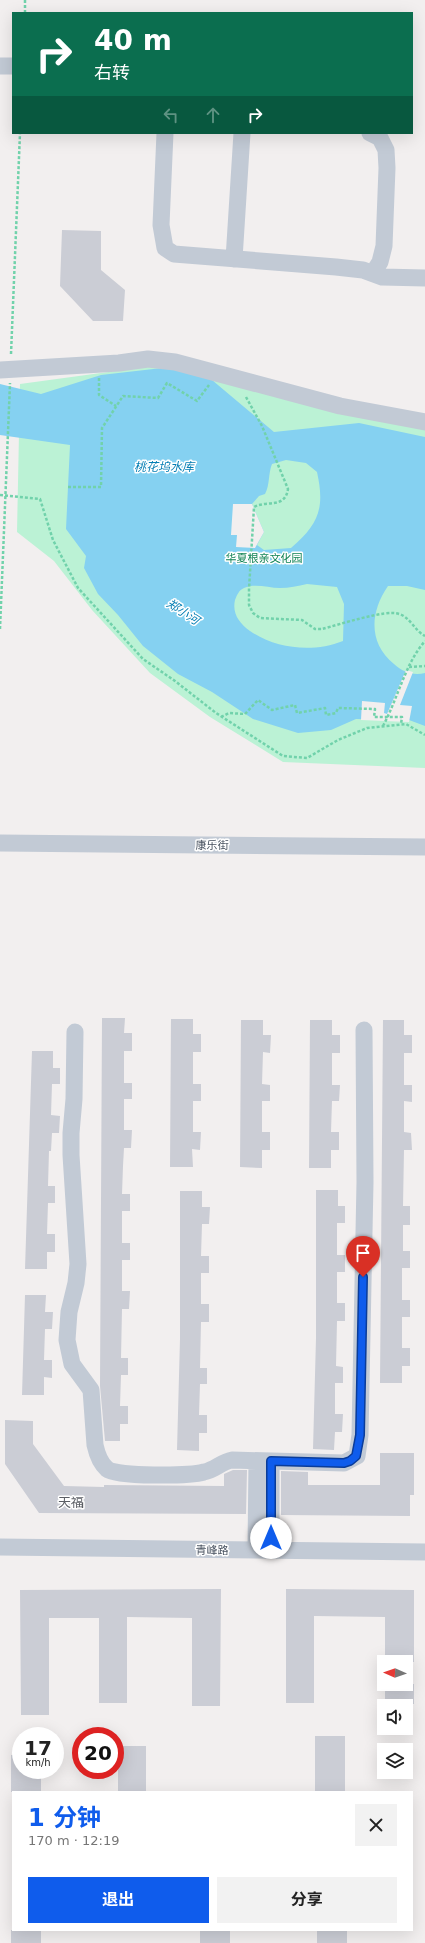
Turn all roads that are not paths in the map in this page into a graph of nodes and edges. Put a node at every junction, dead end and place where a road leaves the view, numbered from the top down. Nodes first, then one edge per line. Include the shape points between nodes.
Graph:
1 (0, 66) edge
2 (12, 66) edge
3 (164, 134) edge
4 (242, 134) edge
5 (372, 134) edge
6 (234, 259) junction
7 (373, 274) junction
8 (425, 278) edge
9 (7, 372) edge
10 (425, 422) edge
11 (0, 843) edge
12 (425, 847) edge
13 (364, 1030) dead end
14 (75, 1032) dead end
15 (264, 1461) junction
16 (0, 1547) edge
17 (263, 1550) junction
18 (425, 1552) edge

1 - 2 street
3 - 6 street via 161,225 165,248 174,254
4 - 6 street
5 - 7 street via 380,138 386,150 387,168 384,246 380,262
6 - 7 street via 336,267 363,270
7 - 8 street via 382,277
9 - 10 street via 148,359 175,362 340,406
11 - 12 street, 康乐街
13 - 15 street via 365,1182 359,1448 356,1456 344,1463
14 - 15 street via 71,1155 78,1264 69,1312 67,1340 72,1364 91,1390 97,1454 108,1470 119,1474 191,1474 205,1472 226,1461
15 - 17 street
16 - 17 street, 青峰路
17 - 18 street, 青峰路

